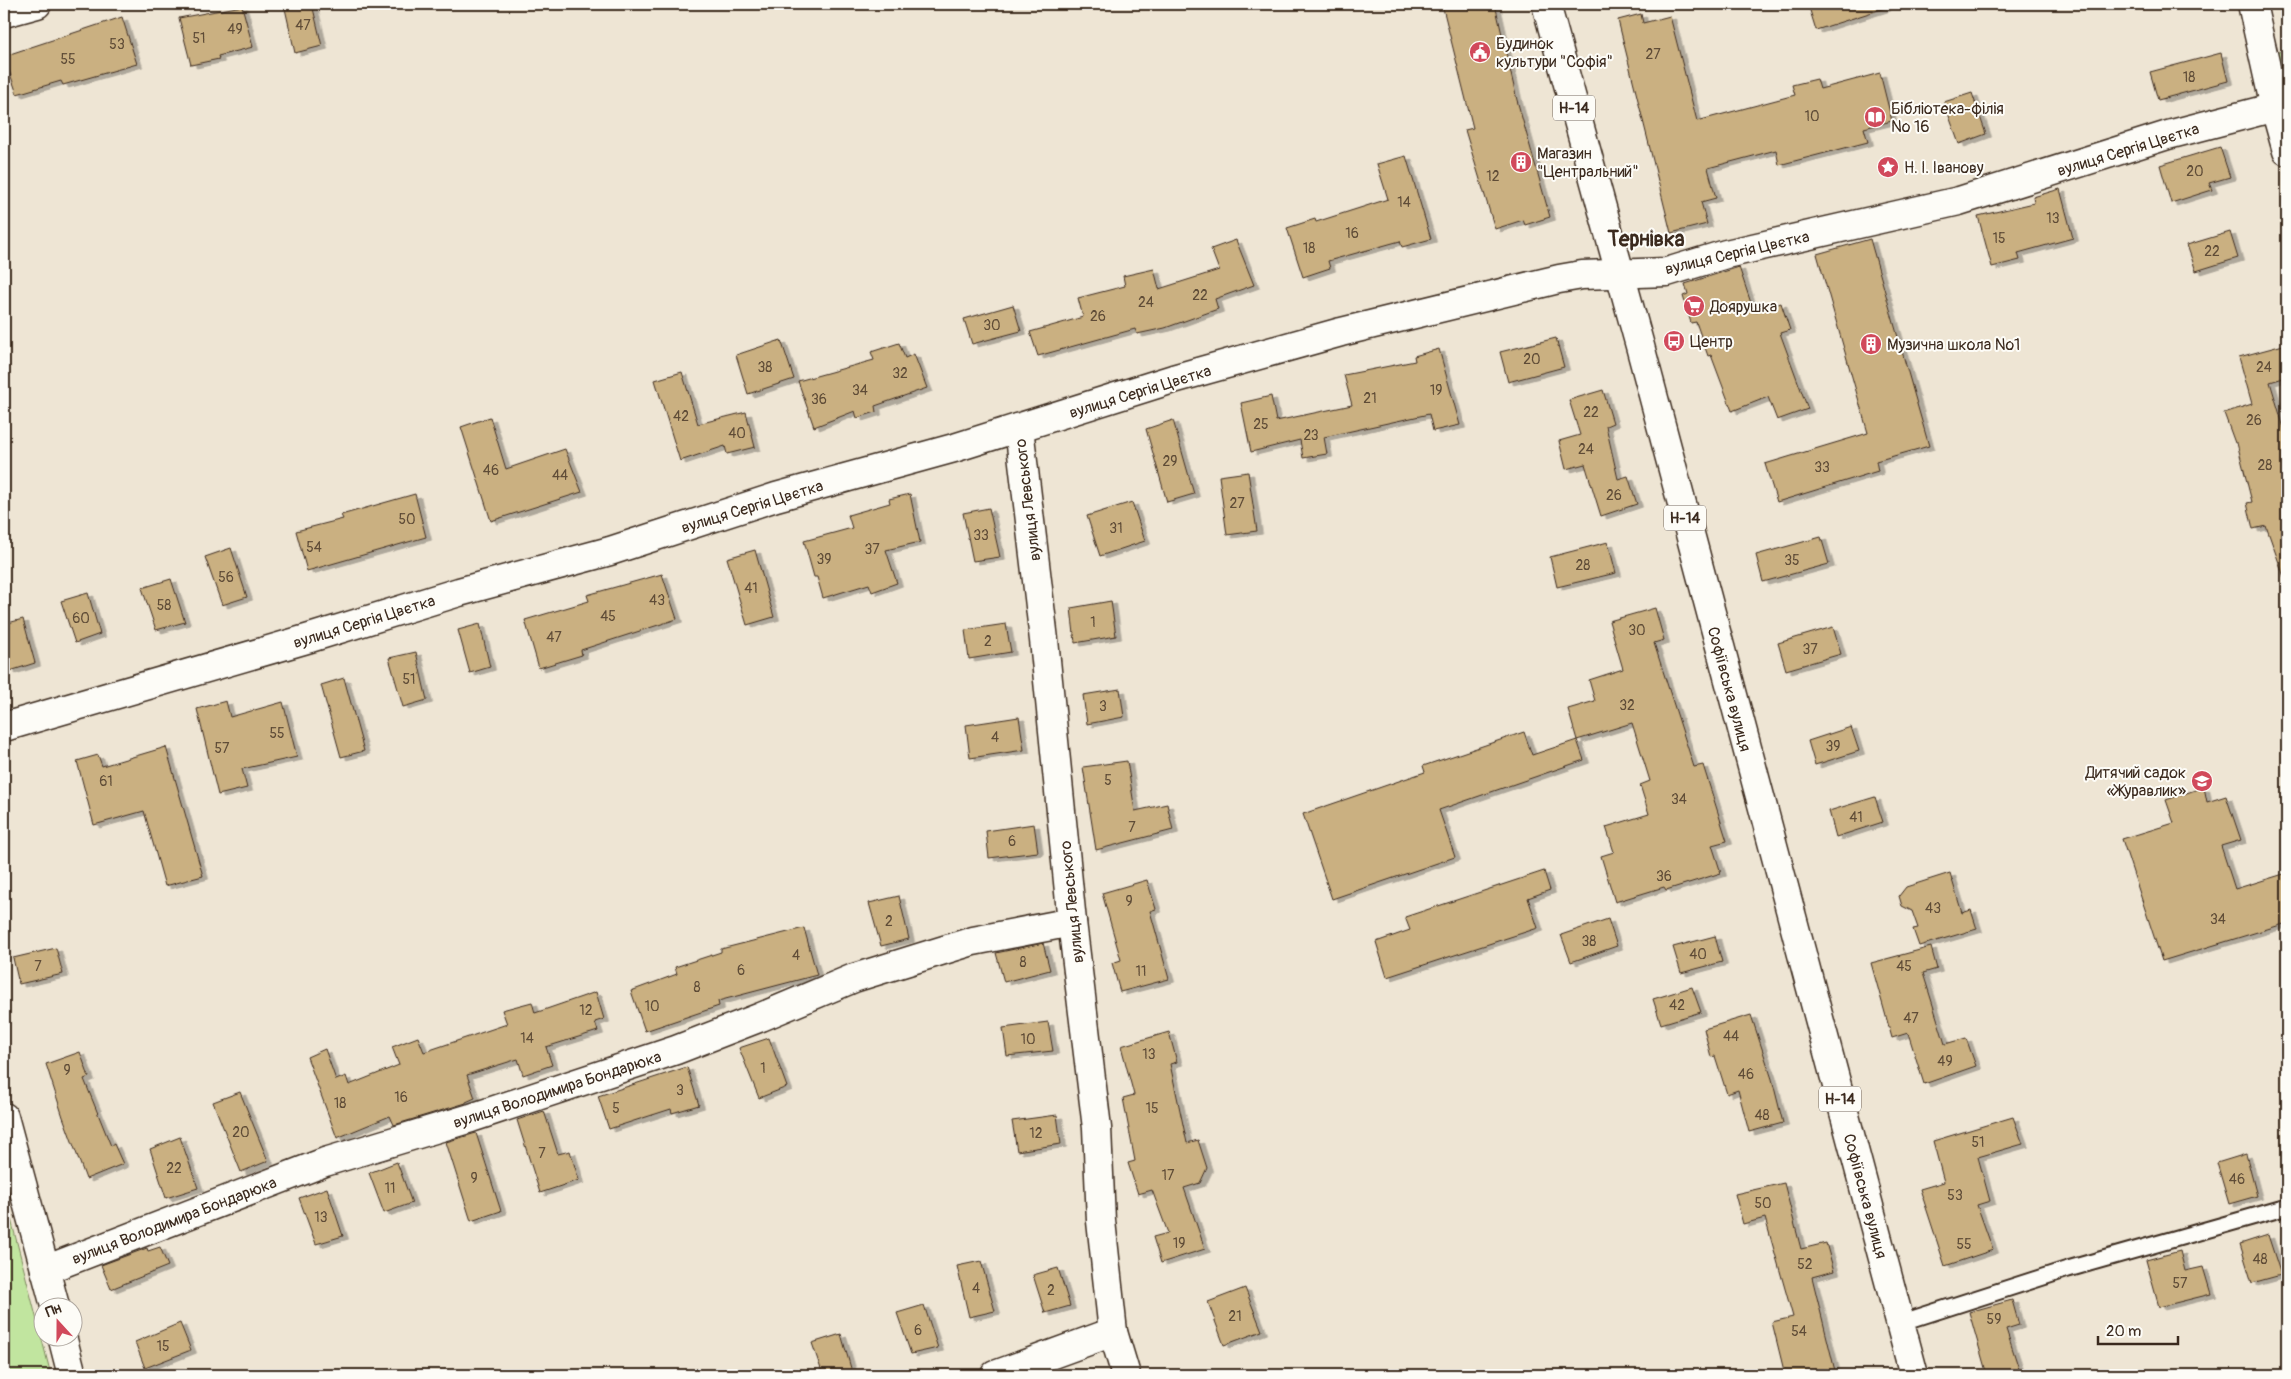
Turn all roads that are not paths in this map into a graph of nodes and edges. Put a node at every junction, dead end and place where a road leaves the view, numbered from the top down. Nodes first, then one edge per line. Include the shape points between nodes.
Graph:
1 (37, 4) edge
2 (1546, 4) edge
3 (2252, 4) edge
4 (4, 13) edge
5 (2281, 106) edge
6 (2287, 152) edge
7 (1620, 273) junction
8 (1019, 428) junction
9 (4, 726) edge
10 (1072, 922) junction
11 (4, 1117) edge
12 (2287, 1207) edge
13 (45, 1270) junction
14 (52, 1296) edge
15 (1900, 1323) junction
16 (1113, 1332) junction
17 (65, 1346) edge
18 (72, 1375) edge
19 (995, 1375) edge
20 (1126, 1375) edge
21 (1914, 1375) edge

1 - 4 street
2 - 7 street, Софіївська вулиця / Н-14
3 - 5 street
5 - 6 street
5 - 7 street, вулиця Сергія Цвєтка via 2168,135 1959,201 1726,254 1667,272
7 - 8 street, вулиця Сергія Цвєтка via 1559,279 1341,332 1173,379
7 - 15 street, Софіївська вулиця / Н-14
8 - 9 street, вулиця Сергія Цвєтка via 776,496 610,551 459,592
8 - 10 street, вулиця Левського
10 - 13 street, вулиця Володимира Бондарюка via 974,941 854,978 676,1050 472,1118 325,1162
10 - 16 street, вулиця Левського via 1097,1128 1100,1221
11 - 13 street
12 - 15 lane via 2068,1269
13 - 14 street
15 - 21 street, Софіївська вулиця / Н-14
16 - 19 street
16 - 20 street, вулиця Левського
17 - 18 street

